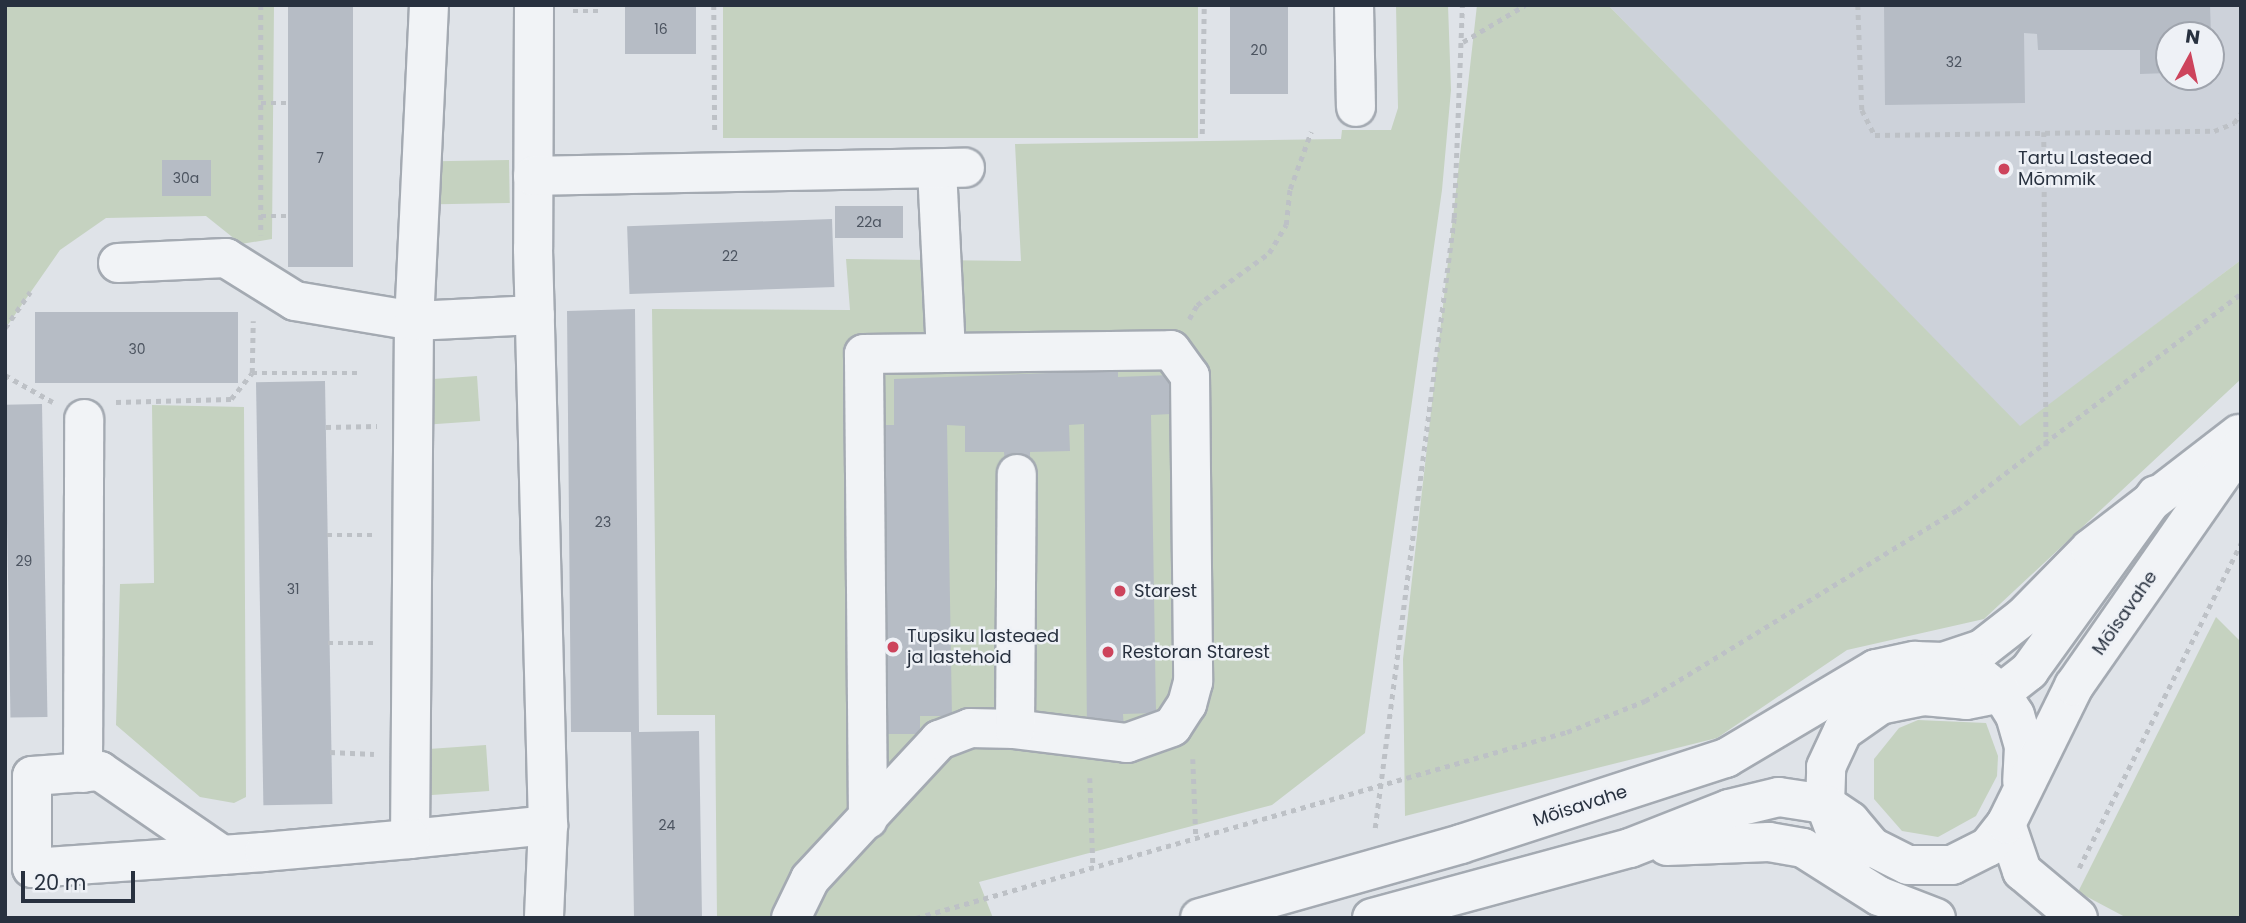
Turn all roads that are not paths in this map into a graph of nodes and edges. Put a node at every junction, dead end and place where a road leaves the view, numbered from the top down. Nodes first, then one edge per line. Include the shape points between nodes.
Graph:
1 (429, 5) edge
2 (534, 5) edge
3 (1354, 5) edge
4 (1356, 107) dead end
5 (533, 176) junction
6 (118, 263) dead end
7 (535, 315) junction
8 (414, 321) junction
9 (946, 352) junction
10 (79, 407) road end
11 (2241, 433) edge
12 (2241, 447) edge
13 (1017, 474) dead end
14 (2156, 495) junction
15 (1943, 662) junction
16 (2001, 693) junction
17 (1015, 729) junction
18 (83, 773) junction
19 (2022, 786) junction
20 (1825, 804) junction
21 (868, 819) junction
22 (2006, 824) junction
23 (548, 825) junction
24 (410, 839) junction
25 (19, 843) edge
26 (1630, 848) junction
27 (222, 855) junction
28 (1852, 875) junction
29 (544, 918) edge
30 (791, 918) edge
31 (1200, 918) edge
32 (1372, 918) edge
33 (1936, 918) edge
34 (2078, 918) edge

1 - 8 street
2 - 5 street
3 - 4 street
5 - 7 street
5 - 9 street via 951,169
6 - 8 street via 226,258 295,301
7 - 8 street
7 - 23 street
8 - 24 street
9 - 17 street via 1171,350 1189,376 1192,682 1187,704 1172,727 1152,738 1089,742
9 - 21 street via 864,354
10 - 18 street
11 - 14 street, Mõisavahe
12 - 19 street, Mõisavahe via 2074,686
13 - 17 street
14 - 15 street, Mõisavahe via 2090,549 2013,625 1982,649
14 - 16 street, Mõisavahe via 2029,671
15 - 16 street, Mõisavahe via 1976,672
15 - 31 street, Mõisavahe via 1876,669 1726,758 1461,844
16 - 19 street, Mõisavahe via 2015,715 2024,747
16 - 20 street, Mõisavahe via 1966,700 1924,696 1880,705 1843,731 1826,767
17 - 21 street via 970,728 939,740
18 - 25 street via 32,776
18 - 27 street via 100,771
19 - 22 street, Mõisavahe
20 - 22 street, Mõisavahe via 1850,821 1872,848 1908,865 1952,865 1988,847
20 - 26 street, Mõisavahe via 1779,797 1729,809
20 - 28 street
21 - 30 street via 810,879
22 - 34 street via 2022,871
23 - 24 street
23 - 29 street
24 - 27 street
25 - 27 street via 32,868
26 - 28 street via 1769,842 1803,848
26 - 32 street, Mõisavahe
28 - 33 street via 1879,896

